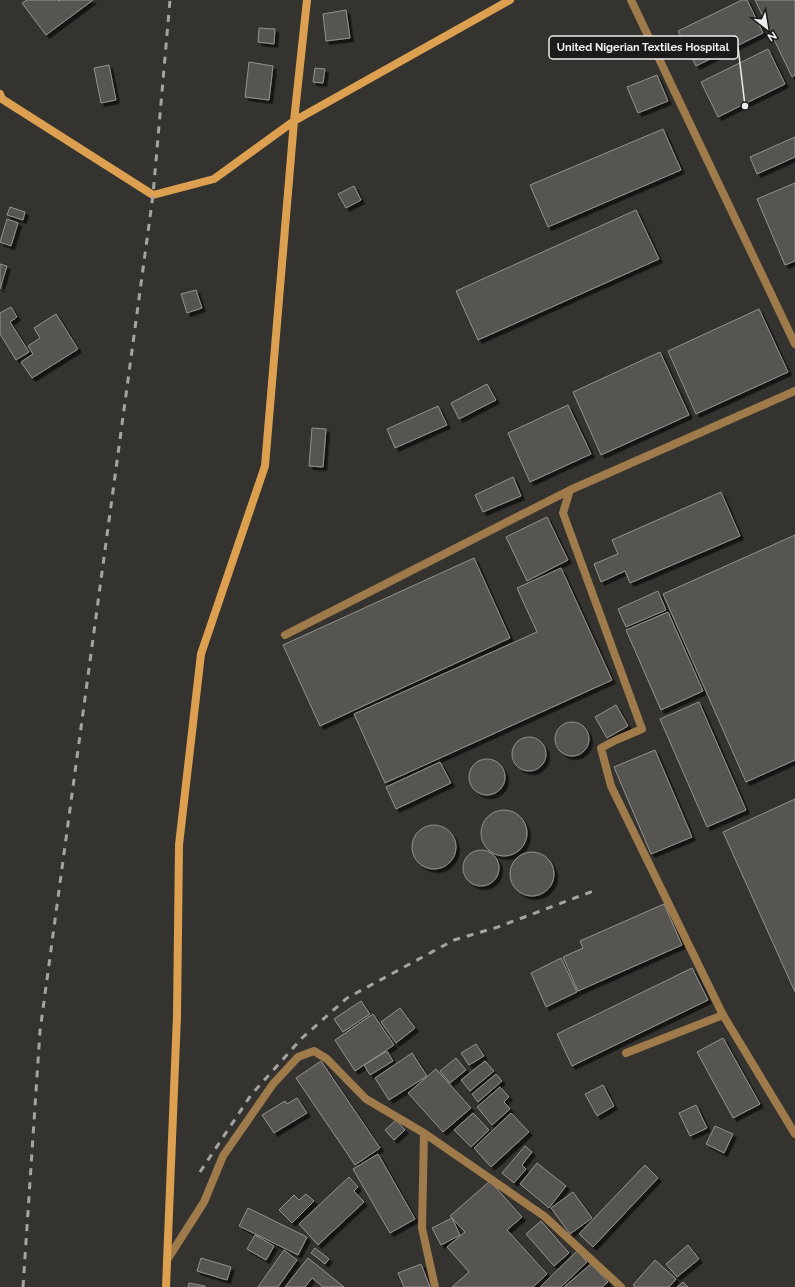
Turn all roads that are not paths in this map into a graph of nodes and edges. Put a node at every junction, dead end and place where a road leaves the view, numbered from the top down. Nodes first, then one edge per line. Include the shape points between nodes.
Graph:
1 (307, 0) edge
2 (510, 0) edge
3 (631, 0) edge
4 (1, 98) edge
5 (294, 122) junction
6 (795, 344) edge
7 (795, 390) edge
8 (570, 490) junction
9 (285, 635) dead end
10 (723, 1015) junction
11 (626, 1052) dead end
12 (424, 1133) junction
13 (795, 1134) edge
14 (167, 1260) junction
15 (166, 1287) edge
16 (435, 1287) edge
17 (621, 1287) edge

1 - 5 street
2 - 5 street
3 - 6 street
4 - 5 street via 153,195 214,179
5 - 14 street via 265,466 201,654 179,845 177,1016
7 - 8 street
8 - 9 street
8 - 10 street via 563,513 642,729 601,748 611,786
10 - 11 street
10 - 13 street
12 - 14 street via 366,1099 327,1059 314,1050 298,1057 273,1084 223,1156 204,1202
12 - 16 street via 422,1228
12 - 17 street via 544,1216
14 - 15 street

